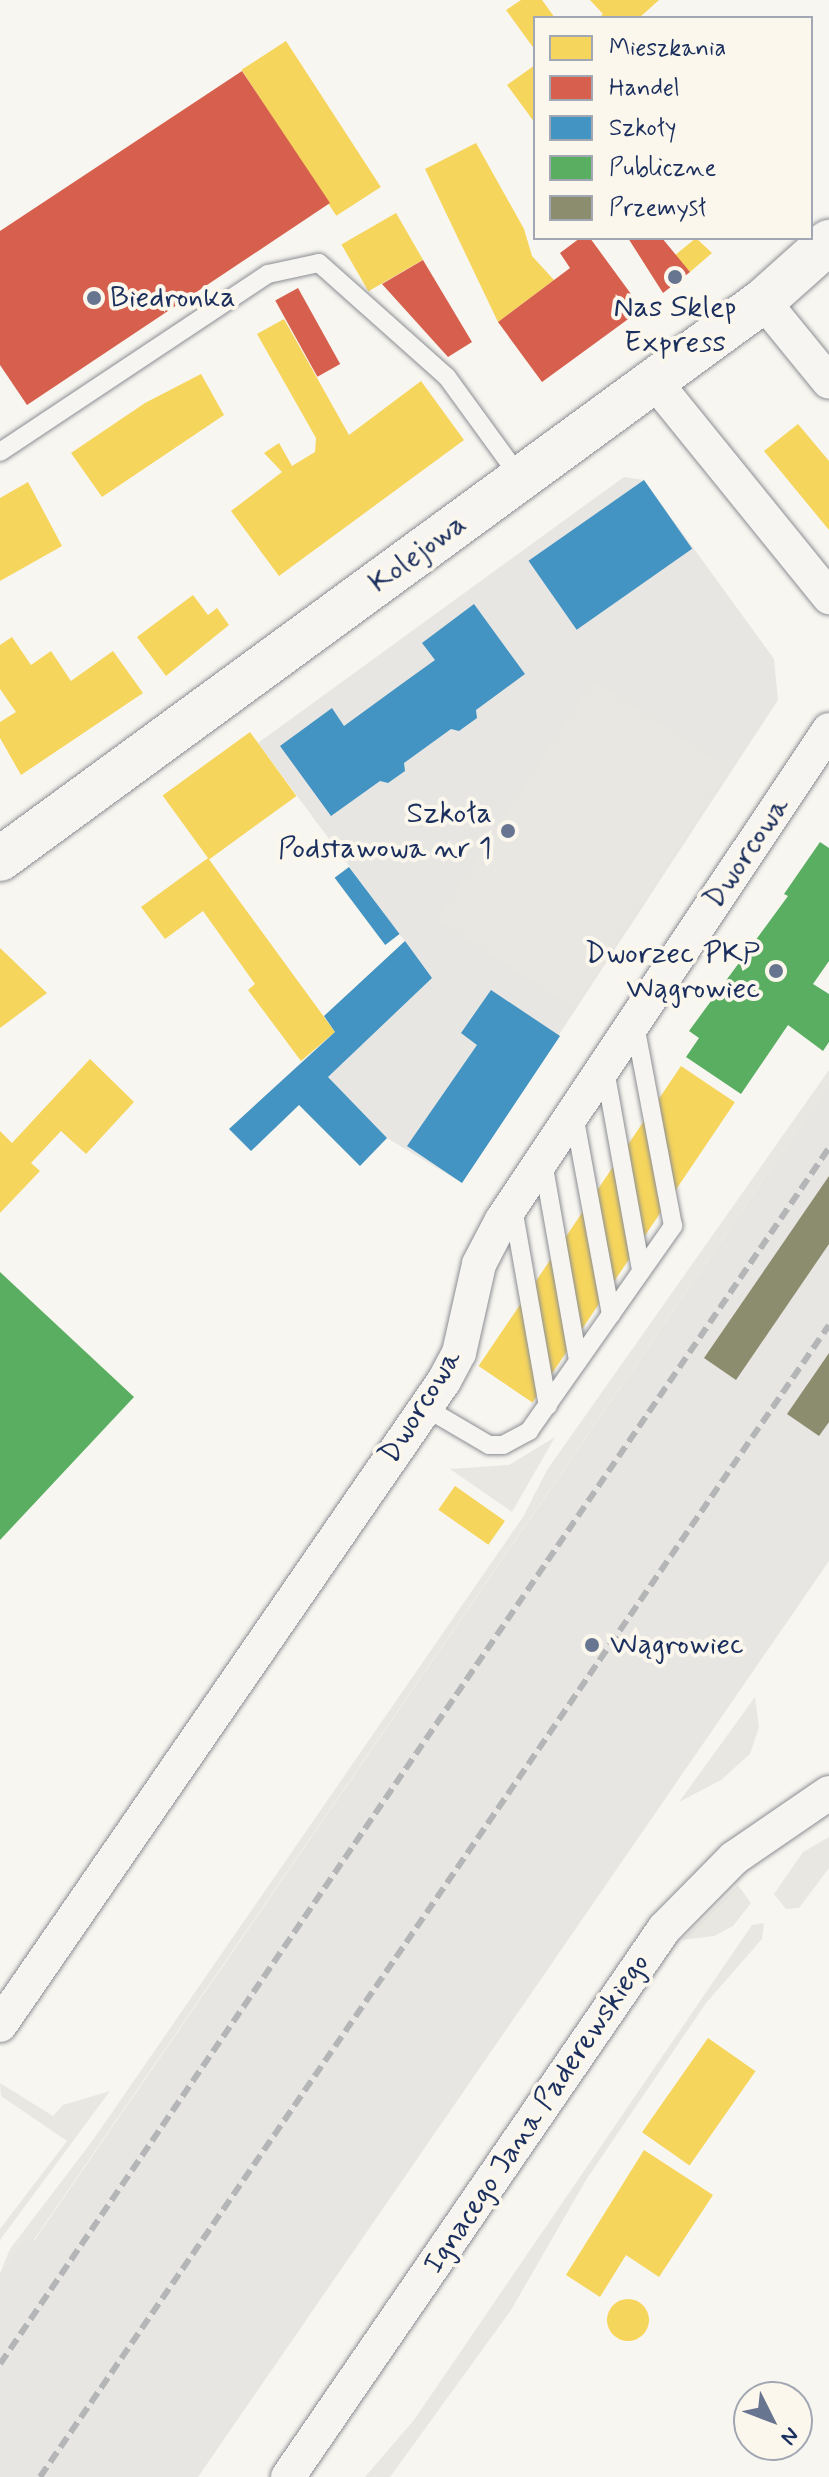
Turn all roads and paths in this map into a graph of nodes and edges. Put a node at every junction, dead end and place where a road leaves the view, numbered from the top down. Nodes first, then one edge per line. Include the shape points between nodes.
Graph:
1 (829, 242) edge
2 (763, 301) junction
3 (655, 382) junction
4 (829, 382) edge
5 (0, 452) edge
6 (521, 479) junction
7 (829, 597) edge
8 (829, 730) edge
9 (0, 859) edge
10 (634, 1022) junction
11 (604, 1067) junction
12 (573, 1113) junction
13 (543, 1159) junction
14 (512, 1205) junction
15 (641, 1271) junction
16 (611, 1315) junction
17 (578, 1361) junction
18 (548, 1406) junction
19 (426, 1408) junction
20 (829, 1793) edge
21 (0, 2025) edge
22 (288, 2477) edge

1 - 2 street, Kolejowa
2 - 3 street, Kolejowa
2 - 4 street
3 - 6 street, Kolejowa
3 - 7 street
5 - 6 lane via 268,274 319,263 447,377
6 - 9 street, Kolejowa
8 - 10 street, Dworcowa
10 - 11 street, Dworcowa
10 - 15 lane via 673,1226
11 - 12 street, Dworcowa
11 - 15 lane
12 - 13 street, Dworcowa
12 - 16 lane
13 - 14 street, Dworcowa
13 - 17 lane
14 - 18 lane
14 - 19 street, Dworcowa via 479,1264 459,1353
15 - 16 lane
16 - 17 lane
17 - 18 lane
18 - 19 lane via 516,1439 489,1445
19 - 21 street, Dworcowa
20 - 22 street, Ignacego Jana Paderewskiego via 734,1858 664,1929

